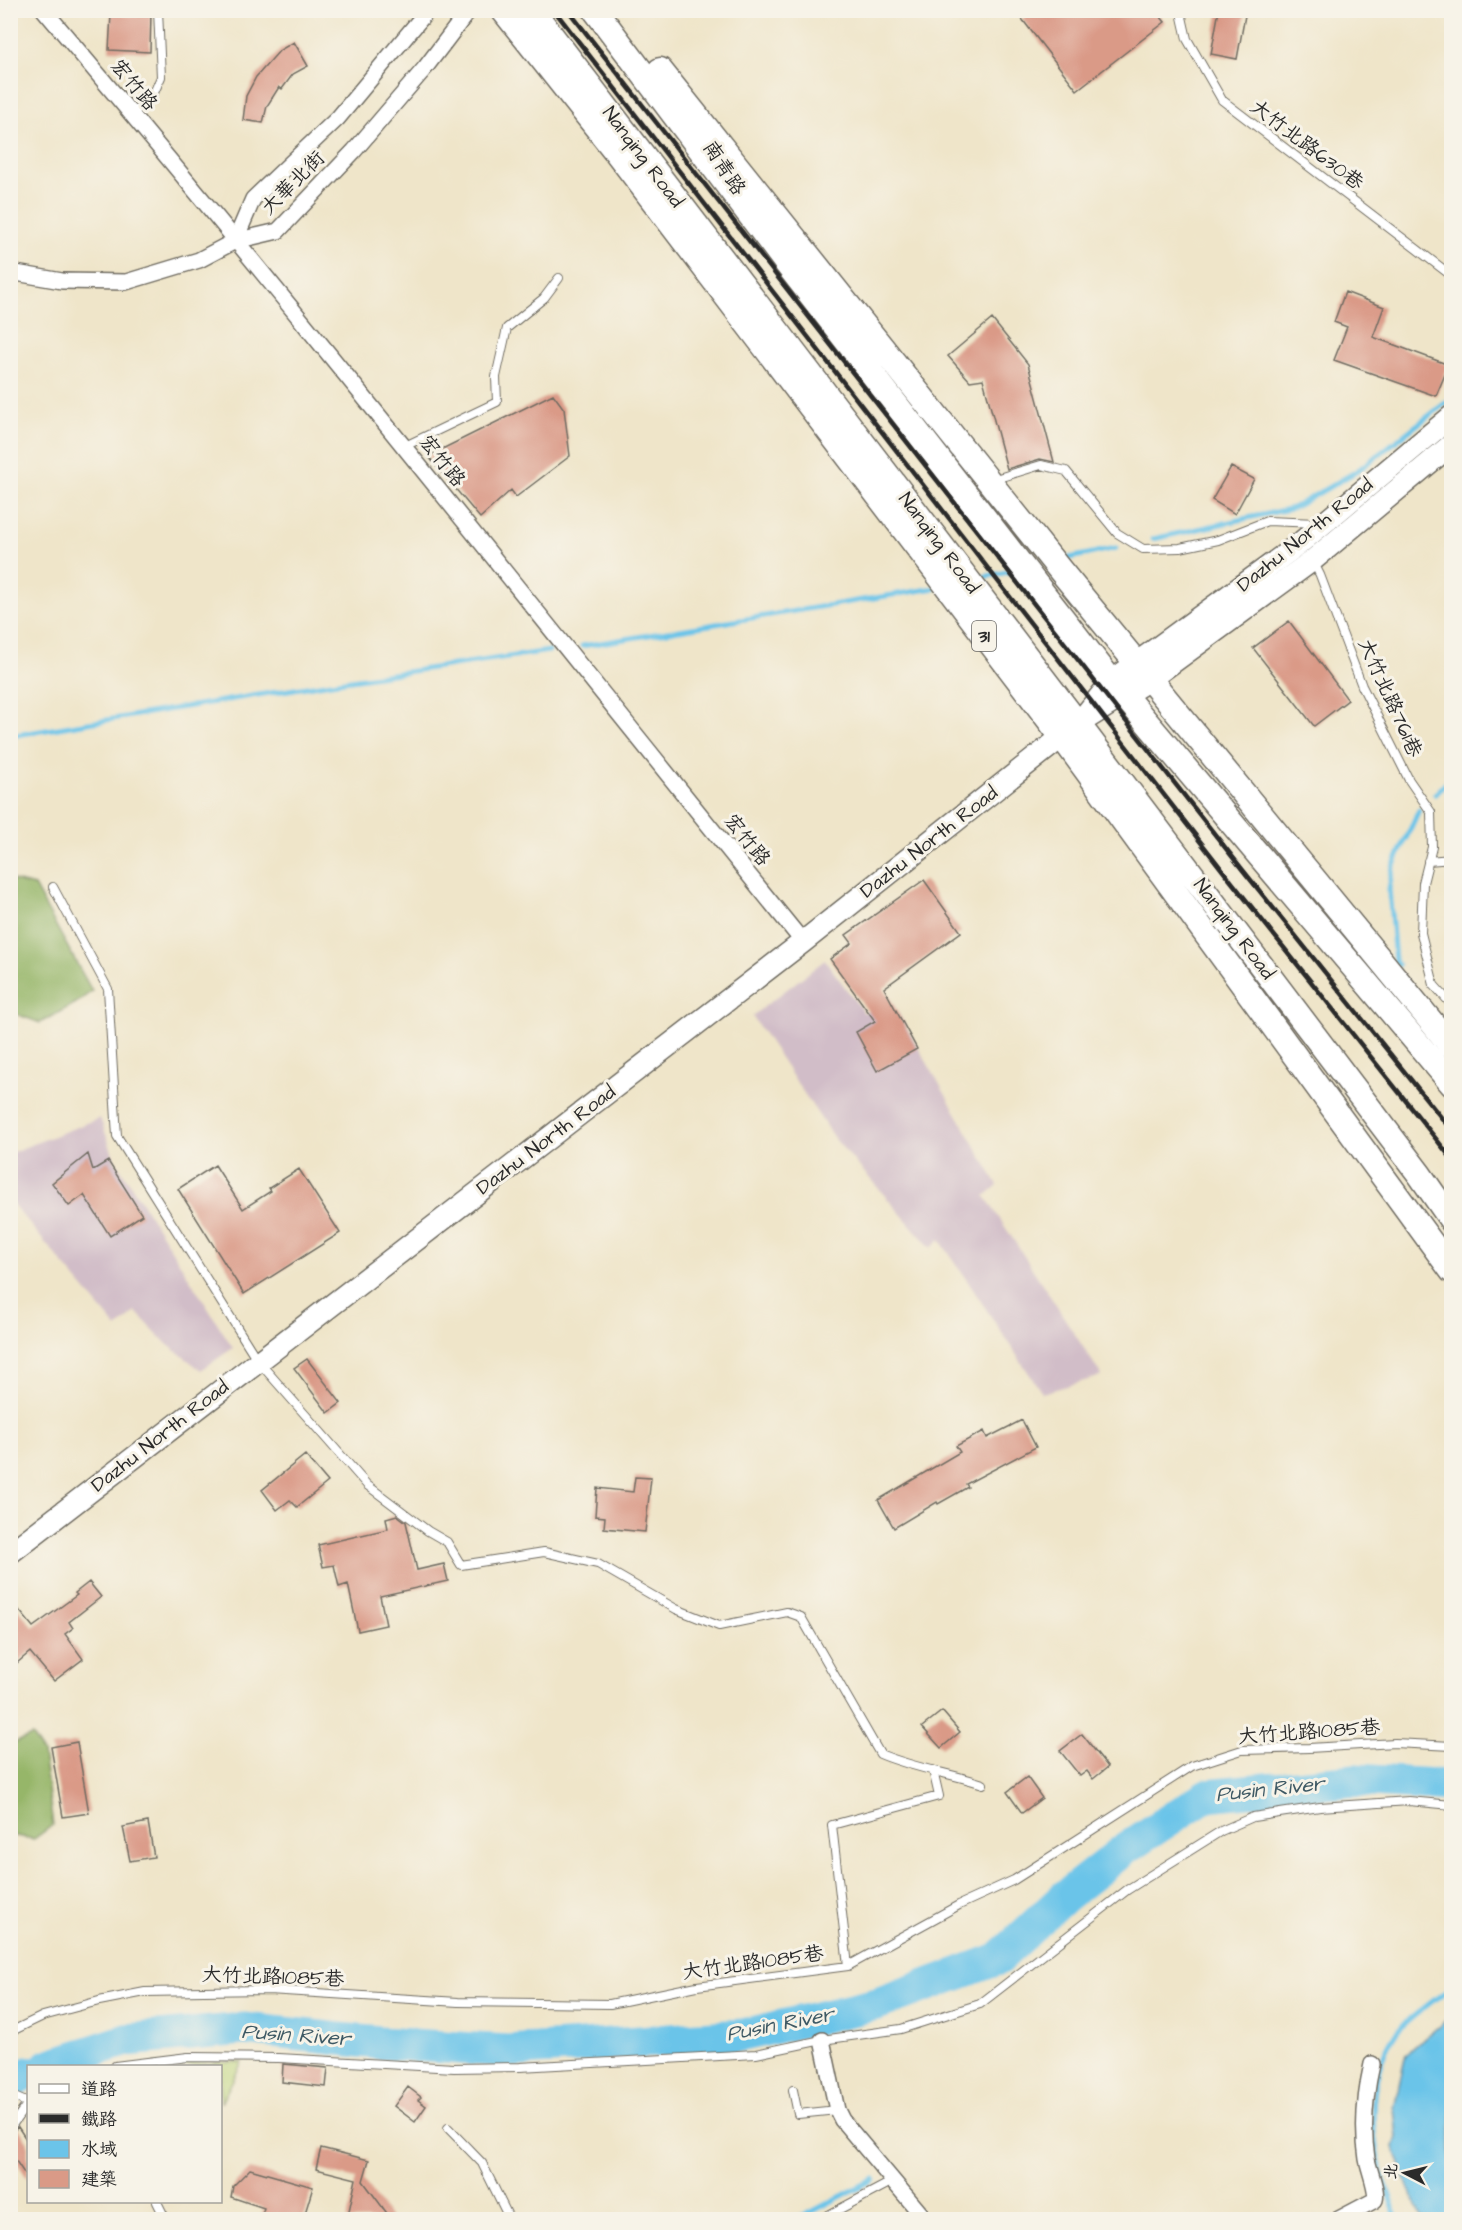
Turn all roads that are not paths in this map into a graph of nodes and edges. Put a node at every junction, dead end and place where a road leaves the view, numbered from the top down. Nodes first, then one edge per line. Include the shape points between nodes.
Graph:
1 (44, 10) edge
2 (158, 10) edge
3 (428, 10) edge
4 (469, 10) edge
5 (503, 10) edge
6 (531, 10) edge
7 (595, 10) edge
8 (615, 10) edge
9 (1185, 10) edge
10 (663, 74) junction
11 (132, 114) junction
12 (617, 153) junction
13 (235, 242) junction
14 (786, 263) junction
15 (10, 272) edge
16 (1452, 276) edge
17 (559, 278) dead end
18 (744, 288) junction
19 (1452, 416) edge
20 (1452, 444) edge
21 (403, 447) junction
22 (989, 481) junction
23 (1321, 523) junction
24 (1299, 544) junction
25 (1313, 561) junction
26 (1143, 670) junction
27 (1119, 689) junction
28 (1070, 730) junction
29 (1452, 859) edge
30 (1428, 861) junction
31 (53, 887) dead end
32 (803, 942) junction
33 (1452, 1005) edge
34 (1452, 1047) edge
35 (1452, 1084) edge
36 (1452, 1221) edge
37 (1452, 1271) edge
38 (258, 1361) junction
39 (10, 1553) edge
40 (1452, 1746) edge
41 (933, 1770) junction
42 (983, 1784) dead end
43 (1452, 1805) edge
44 (848, 1966) junction
45 (10, 2032) edge
46 (822, 2040) junction
47 (1372, 2064) dead end
48 (130, 2065) edge
49 (793, 2090) dead end
50 (10, 2095) edge
51 (27, 2103) edge
52 (27, 2104) edge
53 (837, 2110) junction
54 (10, 2128) edge
55 (448, 2128) dead end
56 (893, 2181) junction
57 (158, 2203) edge
58 (166, 2220) edge
59 (510, 2220) edge
60 (819, 2220) edge
61 (926, 2220) edge
62 (1337, 2220) edge

1 - 11 street, 宏竹路
2 - 11 lane via 161,77 153,95
3 - 13 street, 大華北街 via 338,118 253,199
4 - 13 street, 大華北街 via 354,151 278,231
5 - 12 main road, 31
6 - 18 main road, Nanqing Road / 31
7 - 14 main road
8 - 10 main road
9 - 16 lane, 大竹北路630巷 via 1182,17 1187,39 1222,100
10 - 14 main road, 南青路
10 - 22 main road
11 - 13 street, 宏竹路
12 - 18 main road
12 - 28 main road, 31
13 - 15 street via 198,260 126,282 62,281
13 - 21 street, 宏竹路
14 - 27 main road
17 - 21 lane via 544,298 507,328 496,377 497,402
18 - 28 main road, Nanqing Road / 31
19 - 23 street, Dazhu North Road
20 - 25 street, Dazhu North Road
21 - 32 street, 宏竹路
22 - 23 lane via 1041,465 1066,471 1117,533 1143,549 1180,548 1218,540 1267,521
22 - 26 main road
23 - 24 street, Dazhu North Road
24 - 25 lane, 大竹北路761巷
24 - 26 street, Dazhu North Road
25 - 26 street, Dazhu North Road
25 - 30 lane, 大竹北路761巷 via 1362,686 1409,780 1431,812 1432,847
26 - 27 street, Dazhu North Road
26 - 34 main road
27 - 28 street, Dazhu North Road
27 - 35 main road
28 - 32 street, Dazhu North Road
28 - 36 main road, Nanqing Road / 31
28 - 37 main road, 31
29 - 30 lane
30 - 33 lane, 大竹北路761巷 via 1421,933 1434,985
31 - 38 lane via 108,989 117,1136
32 - 38 street, Dazhu North Road
38 - 39 street, Dazhu North Road
38 - 41 lane via 367,1485 447,1542 461,1564 544,1552 598,1564 676,1609 719,1626 787,1612 801,1617 880,1754
40 - 44 lane, 大竹北路1085巷 via 1395,1743 1242,1750 1192,1766 1014,1880 959,1905
41 - 42 lane
41 - 44 lane via 939,1796 832,1825
43 - 46 lane via 1409,1801 1320,1807 1253,1817 1221,1831 1127,1890 980,2004 901,2029
44 - 45 lane, 大竹北路1085巷 via 697,1986 610,2004 458,2002 269,1990 145,1992 43,2016
46 - 48 lane via 756,2054 520,2067 188,2057
46 - 53 street
47 - 62 street via 1364,2117 1376,2200
49 - 53 lane via 798,2114
50 - 51 lane
52 - 54 lane
53 - 56 street
55 - 59 lane via 482,2163
56 - 60 lane
56 - 61 street
57 - 58 lane

